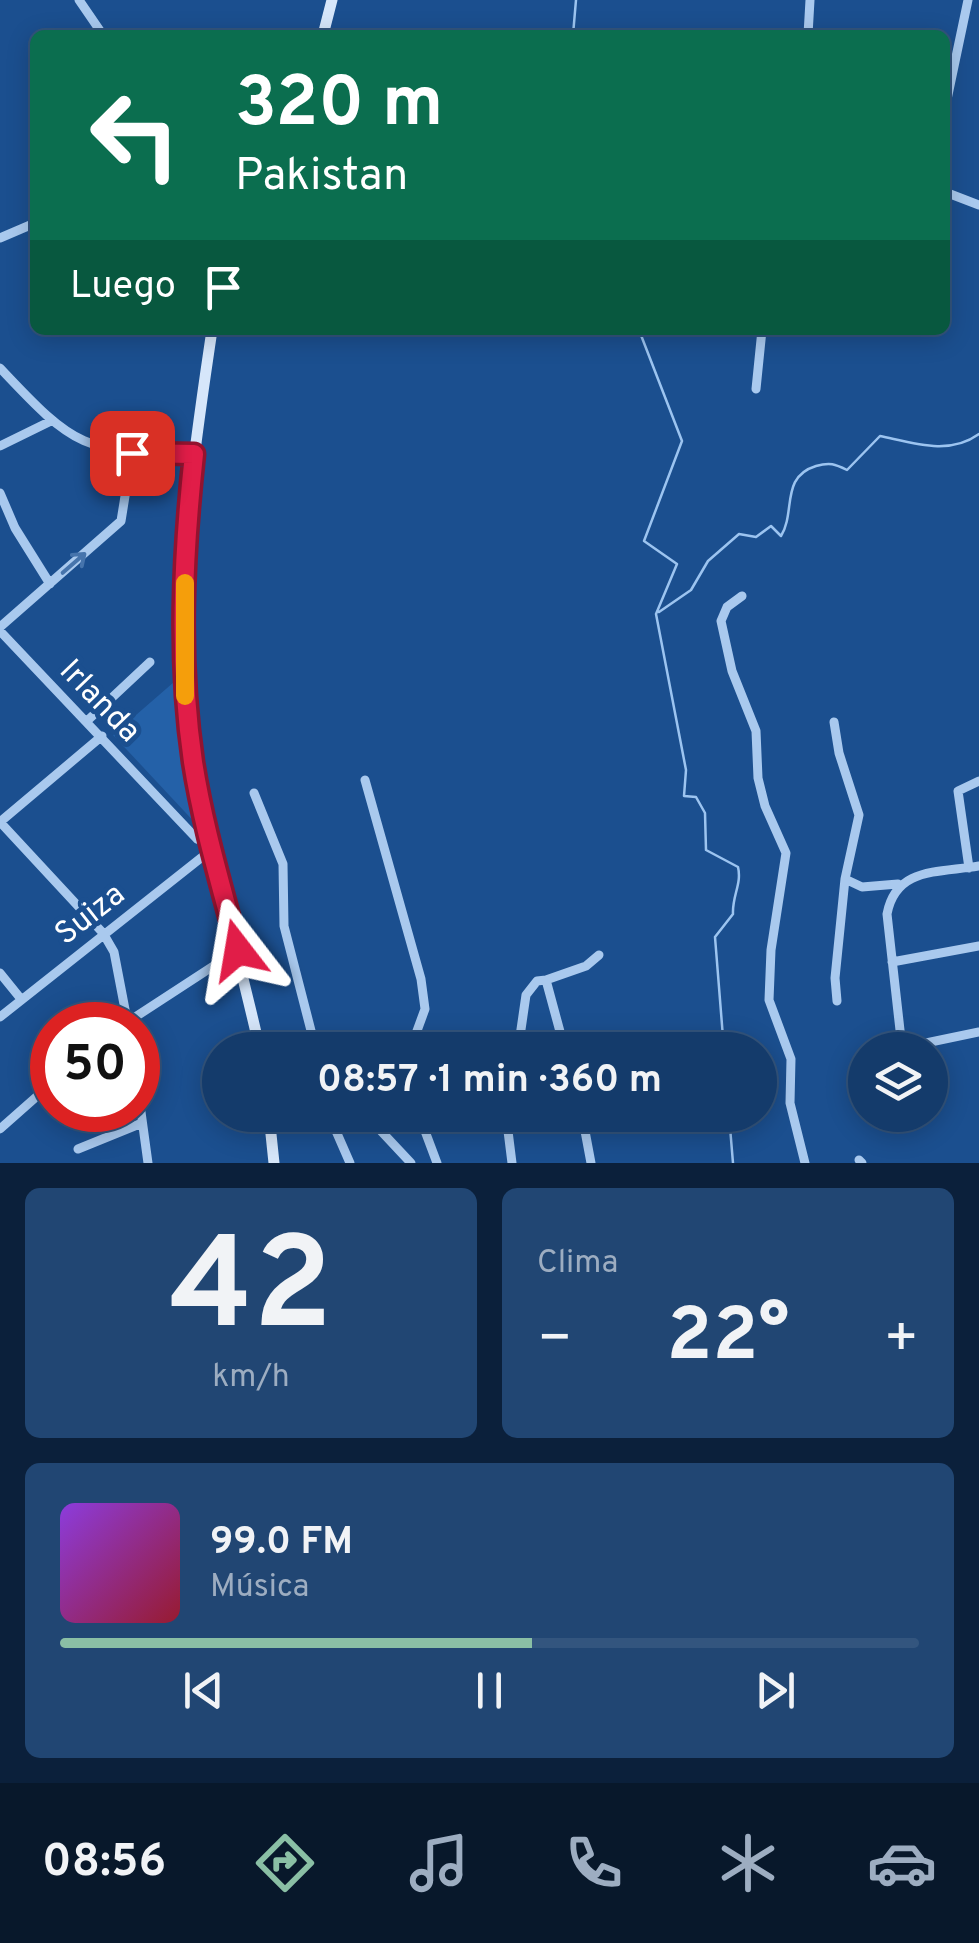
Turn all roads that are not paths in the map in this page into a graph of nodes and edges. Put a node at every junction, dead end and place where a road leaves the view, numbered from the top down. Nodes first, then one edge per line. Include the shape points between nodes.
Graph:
1 (78, 0) edge
2 (332, 0) edge
3 (810, 0) edge
4 (968, 1) edge
5 (979, 11) edge
6 (99, 30) edge
7 (324, 30) edge
8 (808, 30) edge
9 (950, 86) edge
10 (950, 194) edge
11 (979, 204) edge
12 (30, 224) edge
13 (0, 238) edge
14 (211, 335) edge
15 (761, 335) edge
16 (0, 368) edge
17 (756, 389) dead end
18 (50, 422) junction
19 (0, 446) edge
20 (132, 453) junction
21 (194, 454) junction
22 (0, 493) edge
23 (50, 584) junction
24 (742, 596) dead end
25 (0, 629) edge
26 (150, 662) dead end
27 (87, 722) junction
28 (834, 722) dead end
29 (102, 736) junction
30 (366, 780) dead end
31 (979, 781) edge
32 (254, 793) dead end
33 (0, 822) edge
34 (210, 847) junction
35 (974, 867) edge
36 (846, 879) junction
37 (901, 882) junction
38 (104, 933) junction
39 (979, 946) edge
40 (238, 950) junction
41 (599, 955) dead end
42 (892, 962) junction
43 (0, 973) edge
44 (546, 980) junction
45 (21, 999) junction
46 (122, 1002) edge
47 (159, 1002) edge
48 (837, 1002) dead end
49 (0, 1017) edge
50 (256, 1032) edge
51 (311, 1032) edge
52 (417, 1032) edge
53 (521, 1032) edge
54 (560, 1032) edge
55 (900, 1032) edge
56 (979, 1032) edge
57 (948, 1038) edge
58 (30, 1102) edge
59 (0, 1129) edge
60 (120, 1132) edge
61 (143, 1132) edge
62 (271, 1132) edge
63 (336, 1132) edge
64 (382, 1132) edge
65 (426, 1132) edge
66 (508, 1132) edge
67 (585, 1132) edge
68 (78, 1149) dead end
69 (148, 1163) edge
70 (274, 1163) edge
71 (350, 1163) edge
72 (411, 1163) edge
73 (438, 1163) edge
74 (512, 1163) edge
75 (591, 1163) edge
76 (805, 1163) edge

1 - 6 street
2 - 7 main road
3 - 8 street
4 - 5 street
4 - 9 street
10 - 11 street
12 - 13 street
14 - 21 main road
15 - 17 street
16 - 18 street
18 - 19 street
18 - 20 street via 102,450
20 - 21 street
23 -> 20 street via 122,521
21 - 34 main road via 186,529 185,696
22 - 23 street
23 - 25 street
24 - 76 street via 721,621 756,732 758,778 786,853 769,1000 790,1059 790,1102
25 - 27 street, Irlanda
26 - 27 street
27 - 29 street, Irlanda
28 - 36 street via 860,815
29 - 33 street
29 - 34 street, Irlanda
30 - 52 street via 424,994
31 - 35 street via 958,791
32 - 51 street via 283,864 284,926
33 - 38 street
34 - 38 street, Suiza
34 - 40 main road
35 - 37 street
36 - 37 street via 862,887
36 - 48 street
37 - 42 street via 886,914
38 - 45 street, Suiza
38 - 46 street
39 - 42 street
40 - 47 street
40 - 50 main road
41 - 44 street
42 - 55 street
43 - 45 street
44 - 53 street via 526,996
44 - 54 street
45 - 49 street, Suiza
56 - 57 street
58 - 59 street
60 - 68 street
61 - 69 street
62 - 70 main road
63 - 71 street
64 - 72 street
65 - 73 street
66 - 74 street
67 - 75 street

